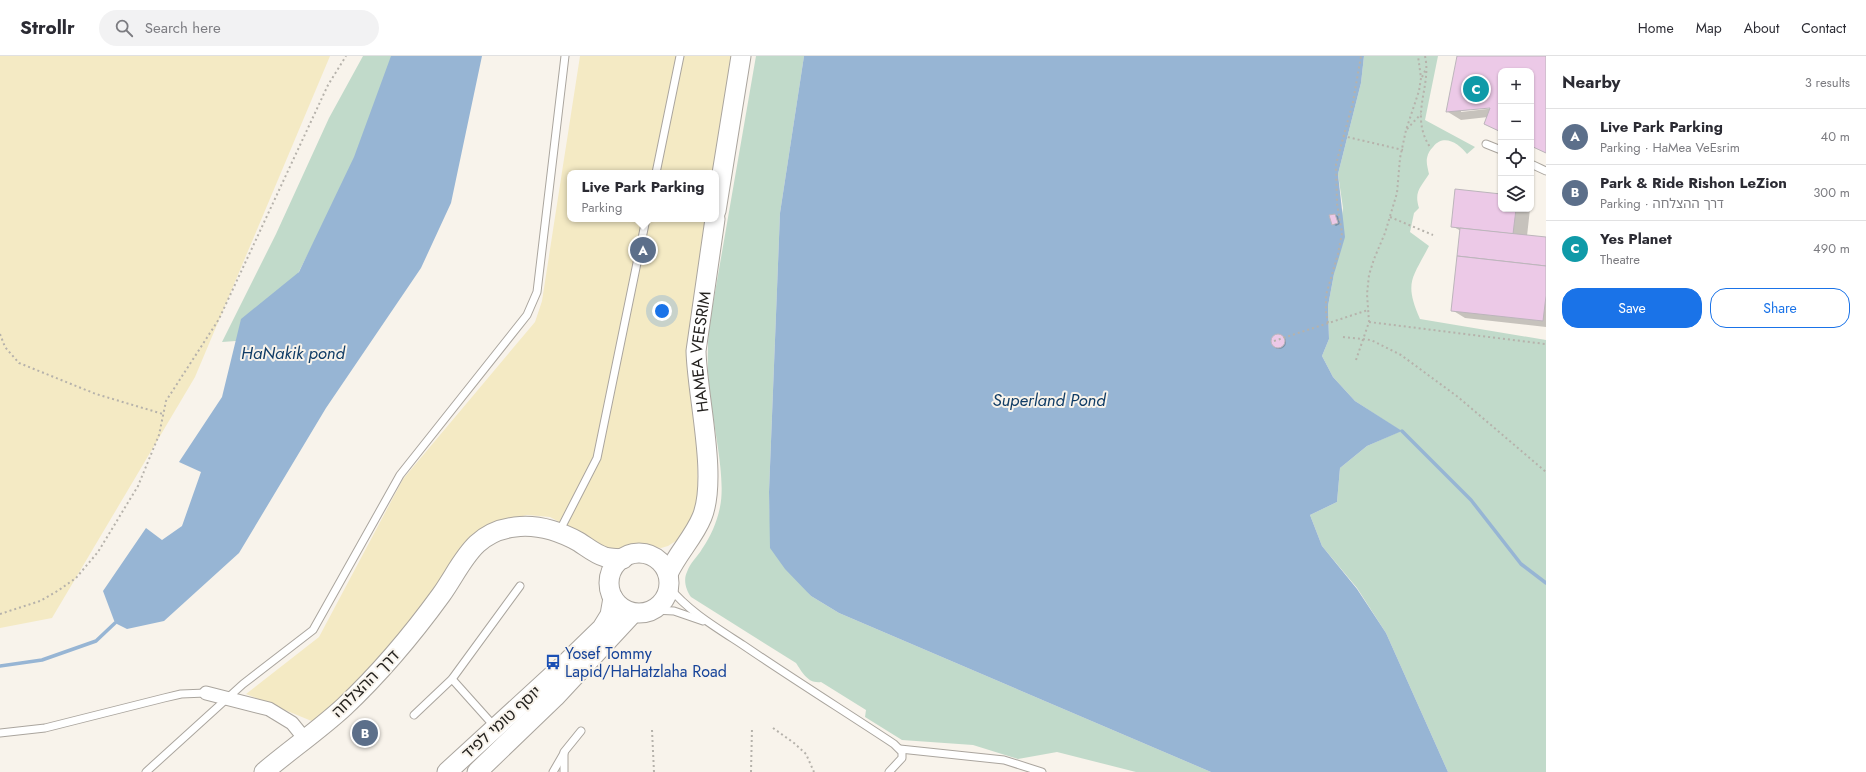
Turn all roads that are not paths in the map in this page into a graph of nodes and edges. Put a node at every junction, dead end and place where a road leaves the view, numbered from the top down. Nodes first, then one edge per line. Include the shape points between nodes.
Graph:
1 (565, 56) edge
2 (680, 56) edge
3 (741, 56) edge
4 (1486, 144) dead end
5 (1498, 149) edge
6 (1534, 165) edge
7 (657, 170) edge
8 (1546, 171) edge
9 (719, 192) edge
10 (645, 222) edge
11 (715, 222) edge
12 (695, 531) junction
13 (559, 532) junction
14 (651, 556) junction
15 (623, 559) junction
16 (452, 579) junction
17 (669, 580) junction
18 (520, 586) dead end
19 (612, 591) junction
20 (653, 610) junction
21 (633, 613) junction
22 (709, 622) junction
23 (452, 679) junction
24 (206, 693) joint
25 (229, 698) junction
26 (414, 715) dead end
27 (495, 728) junction
28 (580, 731) dead end
29 (0, 733) edge
30 (305, 739) junction
31 (900, 749) junction
32 (564, 752) junction
33 (272, 768) edge
34 (484, 769) edge
35 (146, 772) edge
36 (447, 772) edge
37 (553, 772) edge
38 (564, 772) edge
39 (889, 772) edge
40 (1042, 772) edge

1 - 25 lane via 537,292 527,315 400,475 313,630
2 - 7 lane
3 - 9 street
4 - 5 lane
6 - 8 lane
10 - 13 lane via 597,458
11 - 12 street, HAMEA VEESRIM via 696,351 696,373 707,470 706,503
12 - 14 street via 666,552
12 - 17 street, HAMEA VEESRIM
13 - 15 street, דרך ההצלחה via 605,557
13 - 16 street, דרך ההצלחה via 526,526 488,535 466,554
14 - 15 street via 632,554
14 - 17 street via 658,560
15 - 19 street via 613,570
16 - 19 street, דרך ההצלחה via 474,559 496,545 525,539 542,540 586,558 602,574
16 - 30 street, דרך ההצלחה via 403,645 373,678
17 - 20 street via 667,596
17 - 22 lane via 678,598
18 - 23 lane
19 - 21 street via 622,608
19 - 27 street, יוסף טומי לפיד via 610,615 602,628
20 - 21 street
20 - 22 lane via 674,611
21 - 34 street, יוסף טומי לפיד
22 - 31 lane
23 - 26 lane
23 - 27 lane
24 - 25 street
24 - 29 lane via 164,698 45,728
25 - 30 street via 284,716
25 - 35 lane
27 - 36 street, יוסף טומי לפיד
28 - 32 lane
30 - 33 street, דרך ההצלחה
31 - 39 lane via 902,758
31 - 40 lane via 1004,760
32 - 37 lane
32 - 38 lane

